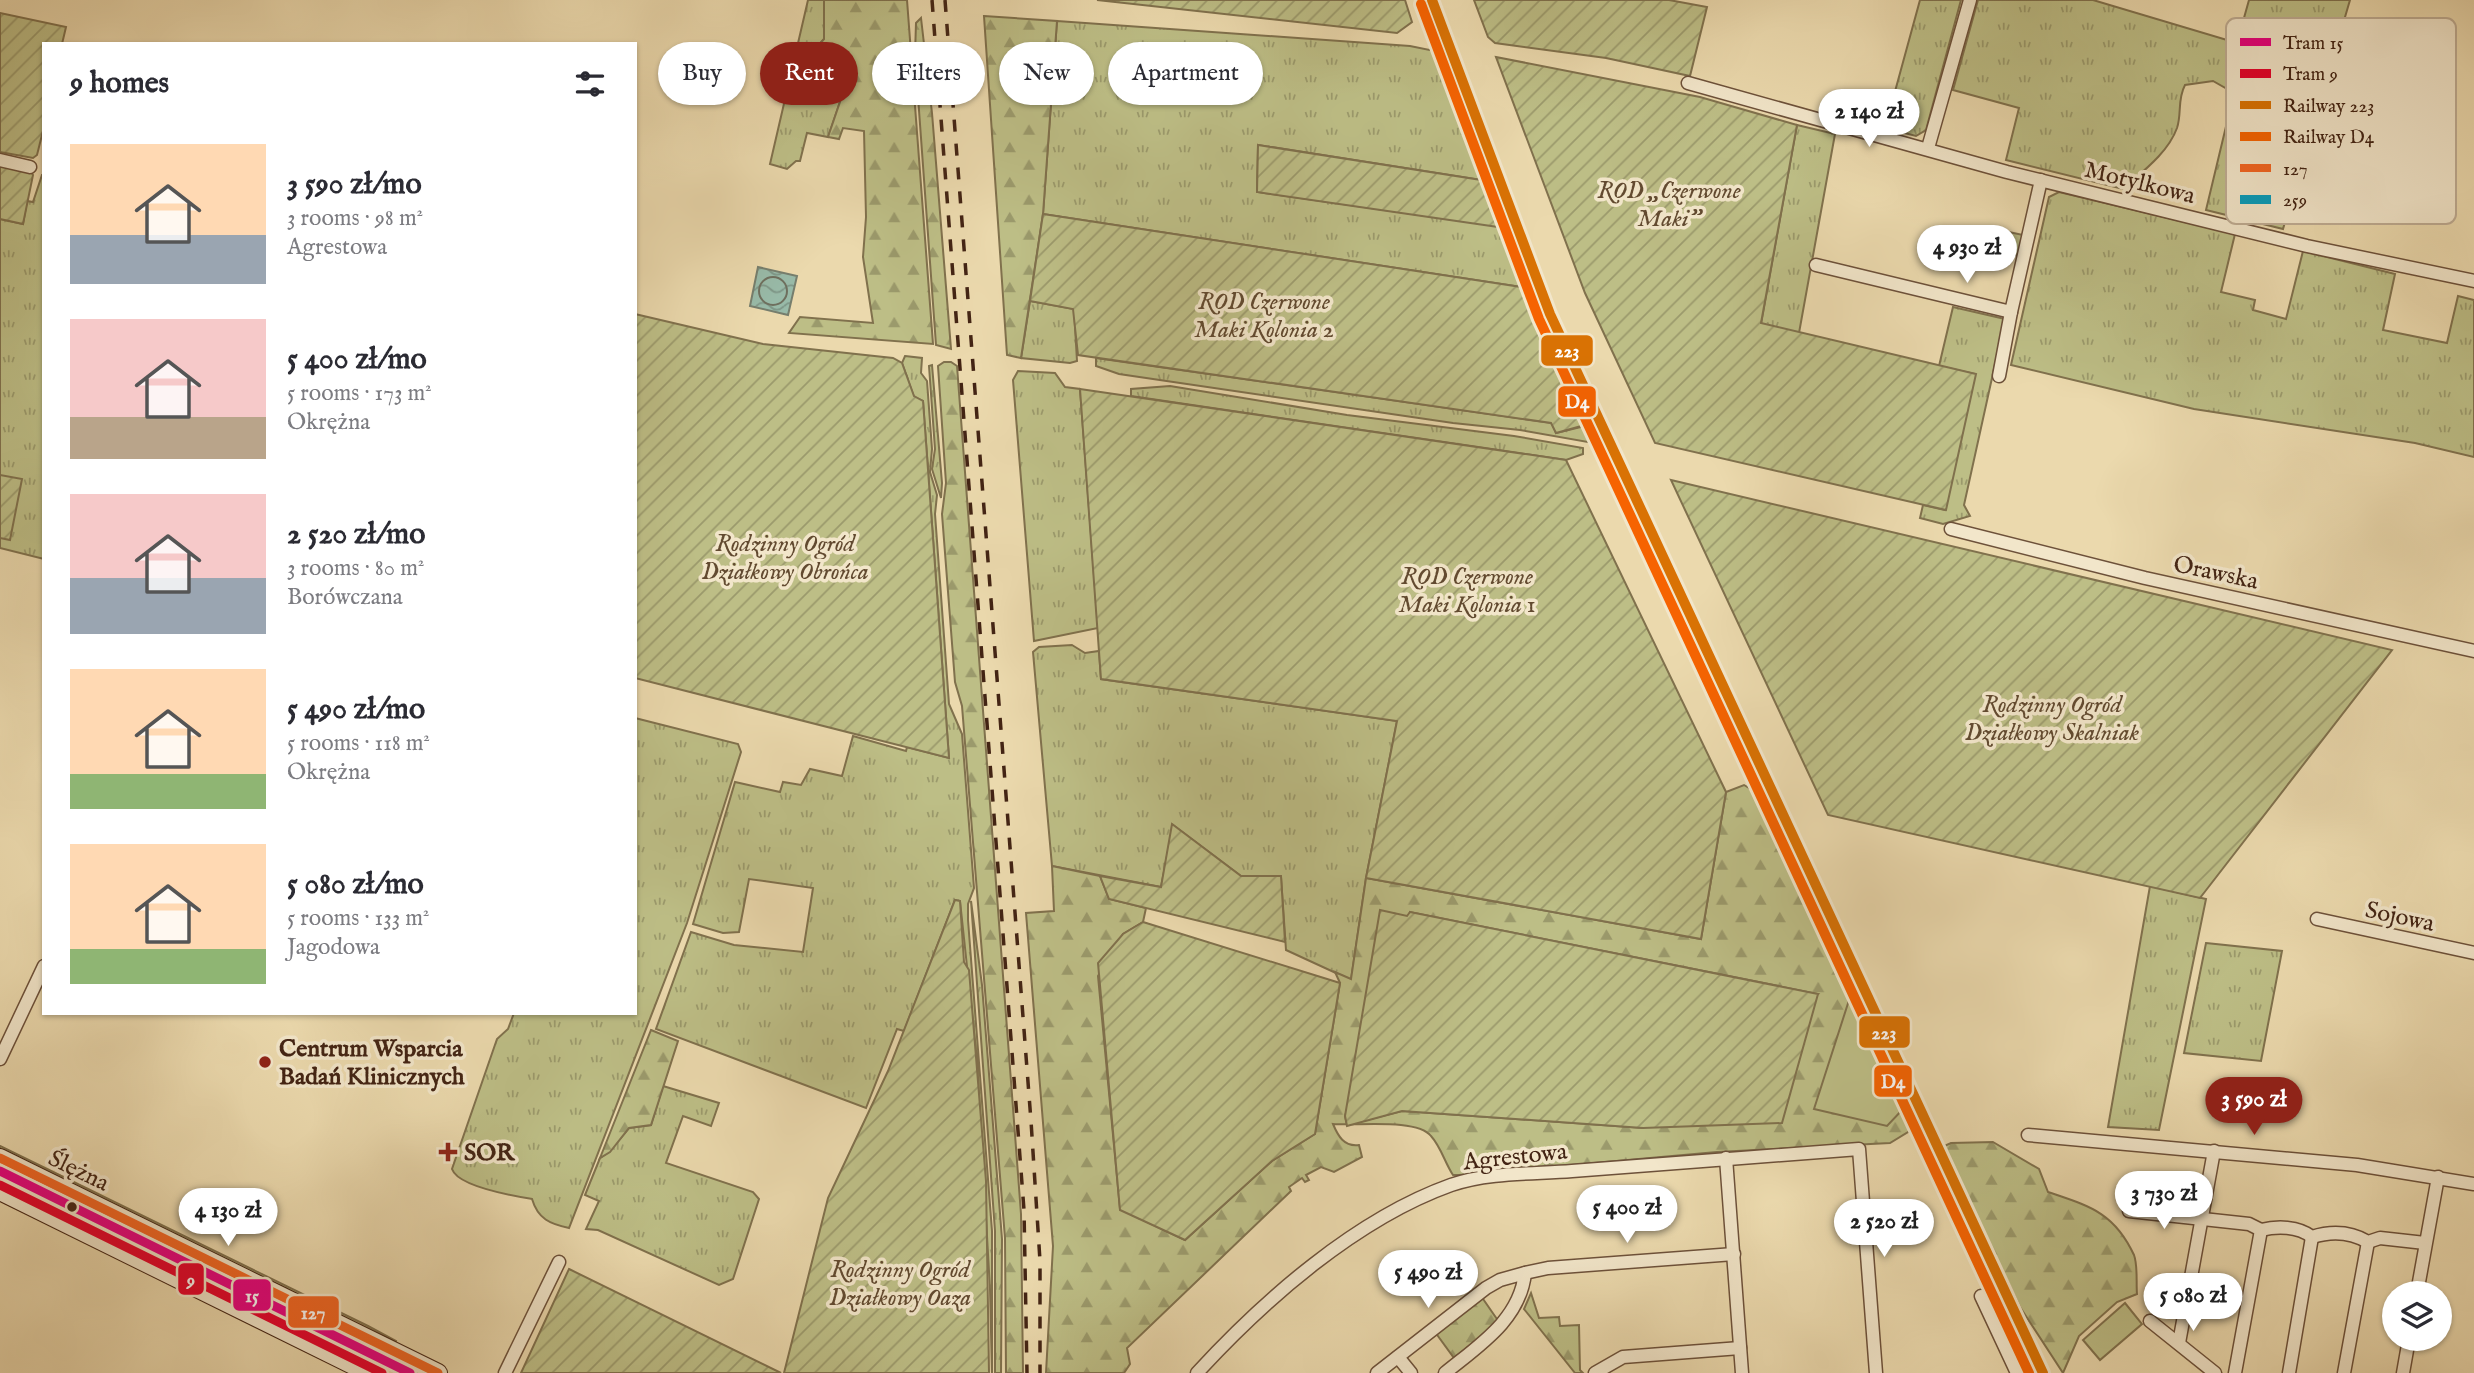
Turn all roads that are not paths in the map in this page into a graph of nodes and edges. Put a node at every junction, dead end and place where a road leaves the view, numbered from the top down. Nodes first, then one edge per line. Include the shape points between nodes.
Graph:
1 (1969, 0) edge
2 (1688, 83) dead end
3 (1928, 148) junction
4 (0, 160) edge
5 (30, 167) dead end
6 (2041, 180) junction
7 (1816, 265) dead end
8 (2474, 281) edge
9 (2011, 312) junction
10 (1999, 376) dead end
11 (1951, 528) dead end
12 (2474, 651) edge
13 (2317, 919) dead end
14 (2474, 953) edge
15 (42, 970) edge
16 (0, 1059) edge
17 (2028, 1135) dead end
18 (2214, 1151) junction
19 (0, 1158) edge
20 (1726, 1158) junction
21 (2438, 1177) junction
22 (2474, 1184) edge
23 (0, 1191) edge
24 (2129, 1211) dead end
25 (2202, 1219) junction
26 (2260, 1230) junction
27 (2312, 1237) junction
28 (2368, 1242) junction
29 (2425, 1243) junction
30 (1734, 1254) junction
31 (559, 1262) dead end
32 (1525, 1273) junction
33 (2419, 1281) edge
34 (1981, 1296) dead end
35 (2150, 1321) dead end
36 (2179, 1343) junction
37 (1740, 1349) junction
38 (2407, 1351) edge
39 (1398, 1357) junction
40 (369, 1373) edge
41 (438, 1373) edge
42 (506, 1373) edge
43 (1197, 1373) edge
44 (1377, 1373) edge
45 (1411, 1373) edge
46 (1445, 1373) edge
47 (1595, 1373) edge
48 (1742, 1373) edge
49 (1877, 1373) edge
50 (2017, 1373) edge
51 (2215, 1373) edge
52 (2235, 1373) edge
53 (2289, 1373) edge
54 (2344, 1373) edge
55 (2403, 1373) edge

1 - 3 street
2 - 3 street, Motylkowa
3 - 6 street, Motylkowa
4 - 5 street
6 - 8 street, Motylkowa via 2307,246
6 - 9 street
7 - 9 street
9 - 10 street
11 - 12 street, Orawska via 2145,578
13 - 14 street, Sojowa
15 - 16 street
17 - 18 street
18 - 21 street
18 - 25 street
19 - 41 main road, Ślężna
20 - 30 street
20 - 43 street, Agrestowa via 1450,1185 1406,1205 1325,1257 1239,1329
20 - 49 street, Agrestowa via 1859,1149
21 - 22 street
21 - 29 street
23 - 40 main road
24 - 25 street
25 - 26 street via 2249,1224
25 - 36 street
26 - 27 street via 2304,1231
26 - 52 street
27 - 28 street via 2327,1233 2358,1236
27 - 53 street
28 - 29 street via 2380,1238
28 - 54 street
29 - 33 street
30 - 32 street
30 - 37 street
31 - 42 street
32 - 39 street via 1486,1288
32 - 46 street via 1520,1297 1507,1320
34 - 50 street
35 - 36 street
36 - 51 street
37 - 47 street via 1623,1357
37 - 48 street
38 - 55 street
39 - 44 street
39 - 45 street

